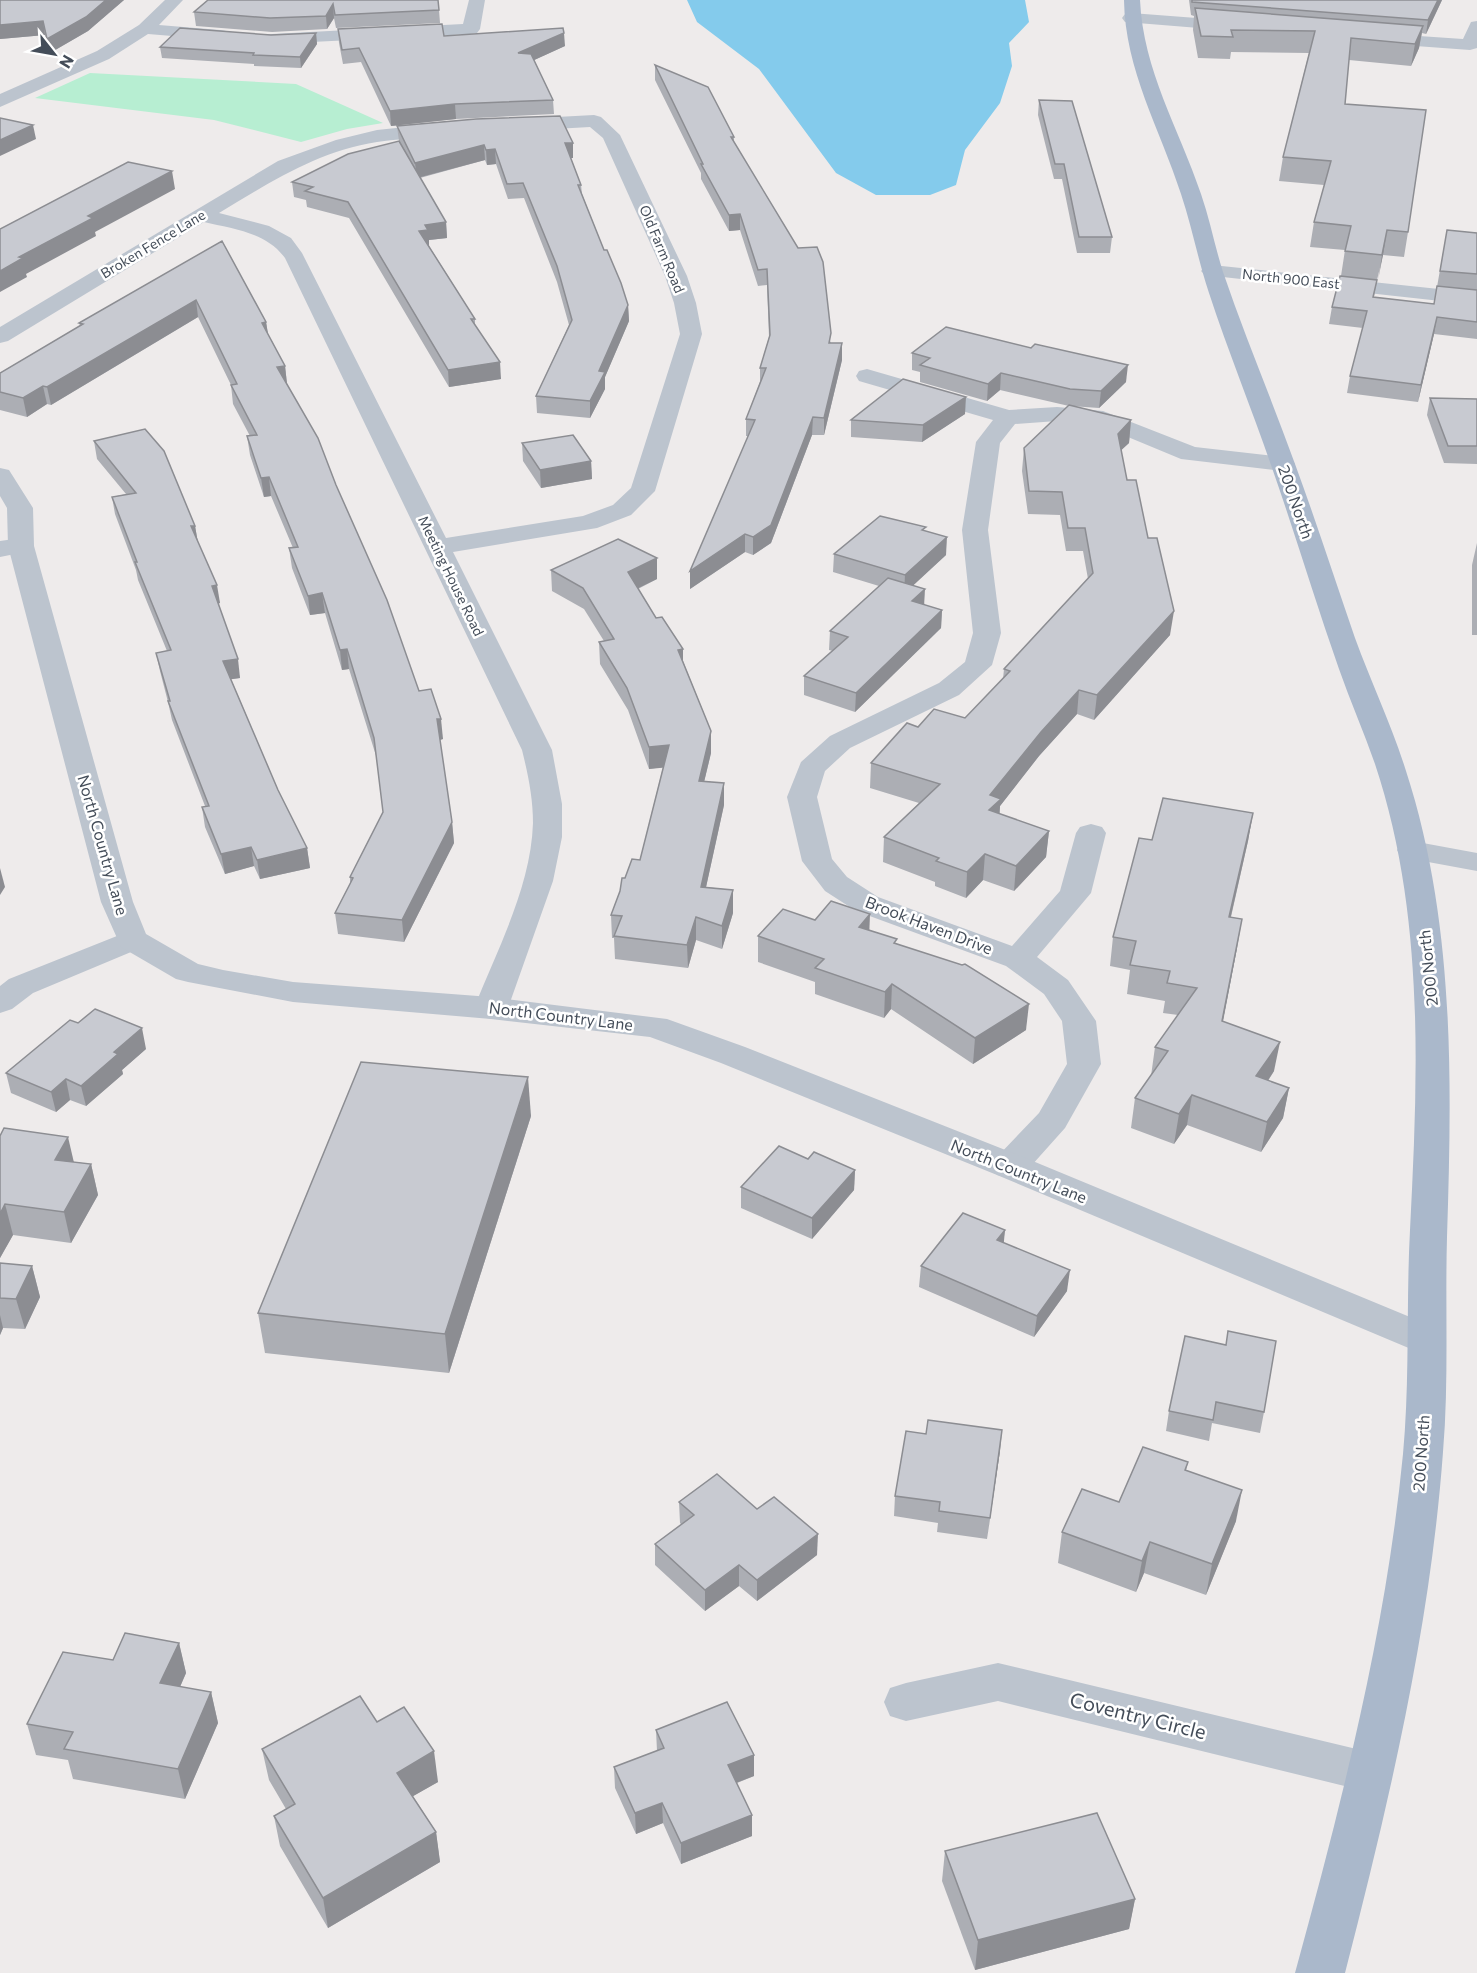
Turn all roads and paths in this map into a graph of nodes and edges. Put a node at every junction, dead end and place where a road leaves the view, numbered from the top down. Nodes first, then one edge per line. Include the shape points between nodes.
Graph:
1 (174, 0) edge
2 (477, 0) edge
3 (1131, 9) edge
4 (1477, 26) edge
5 (1257, 28) edge
6 (145, 30) junction
7 (237, 36) edge
8 (1364, 37) edge
9 (260, 38) edge
10 (0, 101) edge
11 (499, 126) edge
12 (463, 128) edge
13 (201, 215) junction
14 (1212, 271) junction
15 (1477, 299) edge
16 (0, 336) edge
17 (867, 376) dead end
18 (1008, 417) junction
19 (1283, 464) junction
20 (0, 475) edge
21 (11, 547) edge
22 (437, 548) junction
23 (1091, 833) dead end
24 (1412, 850) junction
25 (1477, 862) edge
26 (132, 940) junction
27 (1018, 959) junction
28 (0, 1002) edge
29 (491, 1008) junction
30 (1010, 1166) junction
31 (1425, 1339) junction
32 (906, 1702) dead end
33 (1369, 1772) junction
34 (1320, 1973) edge

1 - 6 street
2 - 9 street via 471,29
3 - 5 street
3 - 14 main road, 200 North via 1147,79 1191,193
4 - 8 street via 1470,45
6 - 7 street
6 - 10 street via 103,55
11 - 22 street, Old Farm Road via 594,121 611,135 676,276 691,334 643,491 622,510 588,523
12 - 13 street, Broken Fence Lane via 377,136 308,155
13 - 16 street, Broken Fence Lane
13 - 22 street, Meeting House Road via 262,230 284,242 295,257
14 - 15 street, North 900 East
14 - 19 main road, 200 North
17 - 18 street
18 - 19 street via 1057,414 1103,418 1190,454
18 - 27 street, Brook Haven Drive via 988,442 975,530 987,633 978,665 949,689 840,742 811,768 802,797 818,861 836,884 867,904
19 - 24 main road, 200 North via 1362,696 1393,774
20 - 21 street, North Country Lane via 20,508
21 - 26 street, North Country Lane via 117,902
22 - 29 street, Meeting House Road via 537,750 547,795 548,835 539,879
23 - 27 street via 1075,893
24 - 25 street
24 - 31 main road, 200 North via 1429,969 1435,1066
26 - 28 street via 21,986
26 - 29 street, North Country Lane via 188,972 223,980 293,992
27 - 30 street, Brook Haven Drive via 1056,987 1079,1021 1084,1064 1053,1120
29 - 30 street, North Country Lane via 655,1027 733,1054
30 - 31 street, North Country Lane
31 - 33 main road, 200 North via 1424,1448 1413,1542
32 - 33 street, Coventry Circle via 998,1682
33 - 34 main road, 200 North

